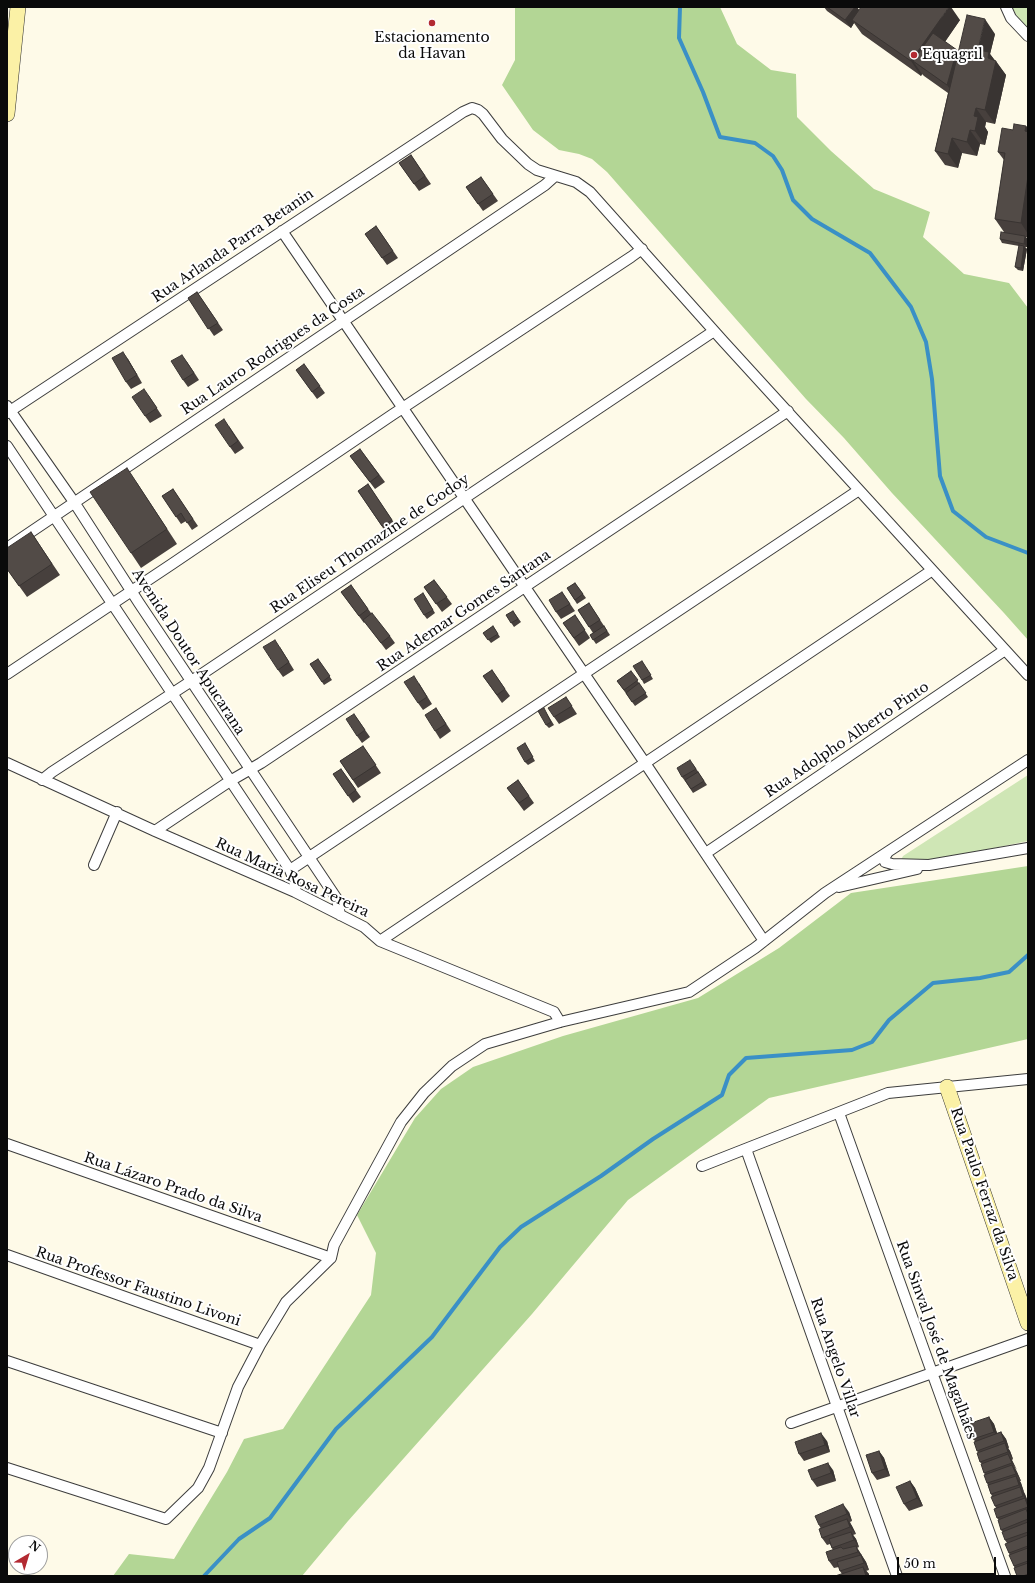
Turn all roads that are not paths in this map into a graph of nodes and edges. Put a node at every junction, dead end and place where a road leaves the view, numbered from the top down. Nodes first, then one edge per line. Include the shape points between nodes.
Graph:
1 (18, 7) edge
2 (1006, 7) edge
3 (1028, 36) edge
4 (8, 97) edge
5 (7, 114) edge
6 (555, 176) junction
7 (282, 231) junction
8 (642, 249) junction
9 (343, 320) junction
10 (714, 331) junction
11 (404, 408) junction
12 (8, 410) edge
13 (788, 411) junction
14 (7, 446) edge
15 (859, 490) junction
16 (464, 498) junction
17 (74, 502) junction
18 (53, 516) junction
19 (7, 548) edge
20 (931, 571) junction
21 (525, 587) junction
22 (131, 591) junction
23 (112, 604) junction
24 (1005, 650) junction
25 (7, 674) edge
26 (584, 674) junction
27 (1028, 675) edge
28 (191, 681) junction
29 (172, 694) junction
30 (1028, 760) edge
31 (7, 763) edge
32 (645, 763) junction
33 (250, 770) junction
34 (42, 780) junction
35 (230, 781) junction
36 (117, 812) junction
37 (155, 831) junction
38 (1028, 848) edge
39 (888, 852) junction
40 (706, 854) junction
41 (309, 858) junction
42 (94, 865) dead end
43 (929, 865) junction
44 (290, 870) junction
45 (834, 888) junction
46 (295, 892) junction
47 (340, 915) junction
48 (380, 941) junction
49 (764, 941) junction
50 (560, 1022) junction
51 (1028, 1079) edge
52 (948, 1087) junction
53 (839, 1113) junction
54 (7, 1144) edge
55 (746, 1149) junction
56 (702, 1166) dead end
57 (7, 1255) edge
58 (331, 1258) junction
59 (1028, 1324) edge
60 (1028, 1339) edge
61 (260, 1345) junction
62 (7, 1361) edge
63 (933, 1372) junction
64 (837, 1407) junction
65 (791, 1423) dead end
66 (222, 1433) junction
67 (7, 1468) edge
68 (897, 1576) edge
69 (1005, 1576) edge

1 - 4 street
2 - 3 street via 1011,18
4 - 5 street
6 - 7 street, Rua Arlanda Parra Betanin via 538,170 524,160 502,139 483,114 472,108
6 - 8 street via 576,182 590,192
6 - 9 street, Rua Lauro Rodrigues da Costa
7 - 9 street
7 - 12 street, Rua Arlanda Parra Betanin
8 - 10 street
8 - 11 street
9 - 11 street
9 - 17 street, Rua Lauro Rodrigues da Costa
10 - 13 street
10 - 16 street, Rua Eliseu Thomazine de Godoy
11 - 16 street
11 - 22 street
12 - 17 street, Avenida Doutor Apucarana
13 - 15 street
13 - 21 street, Rua Ademar Gomes Santana
14 - 18 street
15 - 20 street
15 - 26 street
16 - 21 street
16 - 28 street, Rua Eliseu Thomazine de Godoy
17 - 18 street, Rua Lauro Rodrigues da Costa
17 - 22 street, Avenida Doutor Apucarana
18 - 19 street, Rua Lauro Rodrigues da Costa
18 - 23 street
20 - 24 street
20 - 32 street
21 - 26 street
21 - 33 street, Rua Ademar Gomes Santana
22 - 23 street
22 - 28 street, Avenida Doutor Apucarana
23 - 25 street
23 - 29 street
24 - 27 street
24 - 40 street, Rua Adolpho Alberto Pinto
26 - 32 street
26 - 41 street
28 - 29 street, Rua Eliseu Thomazine de Godoy
28 - 33 street, Avenida Doutor Apucarana
29 - 34 street, Rua Eliseu Thomazine de Godoy
29 - 35 street
30 - 39 street
31 - 34 street, Rua Maria Rosa Pereira
32 - 40 street
32 - 48 street
33 - 35 street, Rua Ademar Gomes Santana
33 - 41 street, Avenida Doutor Apucarana
34 - 36 street, Rua Maria Rosa Pereira
35 - 37 street, Rua Ademar Gomes Santana
35 - 44 street
36 - 37 street, Rua Maria Rosa Pereira
36 - 42 street
37 - 46 street, Rua Maria Rosa Pereira
38 - 43 street
39 - 43 street via 884,858 885,862
39 - 45 street
40 - 49 street
41 - 44 street
41 - 47 street, Avenida Doutor Apucarana via 337,899
43 - 45 street
44 - 46 street
45 - 49 street
46 - 47 street, Rua Maria Rosa Pereira
47 - 48 street, Rua Maria Rosa Pereira via 364,927
48 - 50 street, Rua Maria Rosa Pereira via 554,1012
49 - 50 street via 690,992
50 - 58 street via 485,1044 452,1066 424,1093 401,1122 334,1245
51 - 52 street
52 - 53 street via 888,1092
52 - 59 street, Rua Paulo Ferraz da Silva
53 - 55 street
53 - 63 street, Rua Sinval José de Magalhães
54 - 58 street, Rua Lázaro Prado da Silva
55 - 56 street
55 - 64 street, Rua Angelo Villar
57 - 61 street, Rua Professor Faustino Livoni
58 - 61 street via 286,1302
60 - 63 street
61 - 66 street via 238,1387
62 - 66 street
63 - 64 street
63 - 69 street, Rua Sinval José de Magalhães
64 - 65 street
64 - 68 street, Rua Angelo Villar
66 - 67 street via 209,1468 198,1488 166,1518

